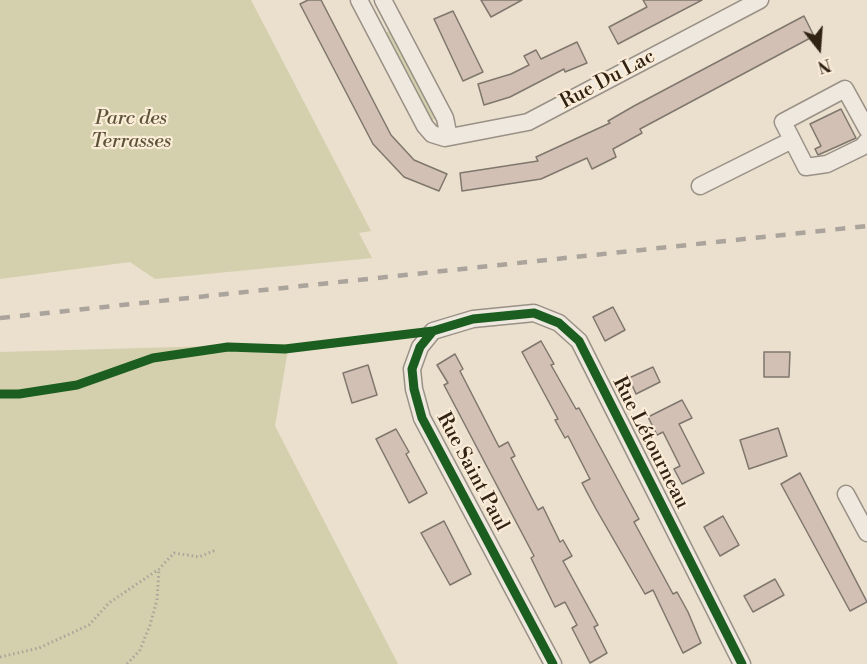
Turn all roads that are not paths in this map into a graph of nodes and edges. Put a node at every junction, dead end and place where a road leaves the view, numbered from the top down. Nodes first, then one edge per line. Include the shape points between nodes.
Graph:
1 (359, 0) edge
2 (760, 0) edge
3 (390, 2) edge
4 (369, 17) junction
5 (867, 129) edge
6 (449, 137) junction
7 (792, 140) junction
8 (865, 146) edge
9 (700, 186) dead end
10 (473, 319) joint
11 (846, 494) dead end
12 (867, 533) edge
13 (553, 664) edge
14 (742, 664) edge

1 - 4 street
2 - 6 street, Rue Du Lac via 528,122
3 - 4 street
3 - 6 street via 445,118
4 - 6 street via 425,126 436,136
5 - 7 street via 844,89 783,122
7 - 8 street via 806,167 827,164
7 - 9 street
10 - 13 street, Rue Saint Paul via 434,332 420,347 412,369 414,389 422,418
10 - 14 street, Rue Létourneau via 534,313 559,323 579,341
11 - 12 street

